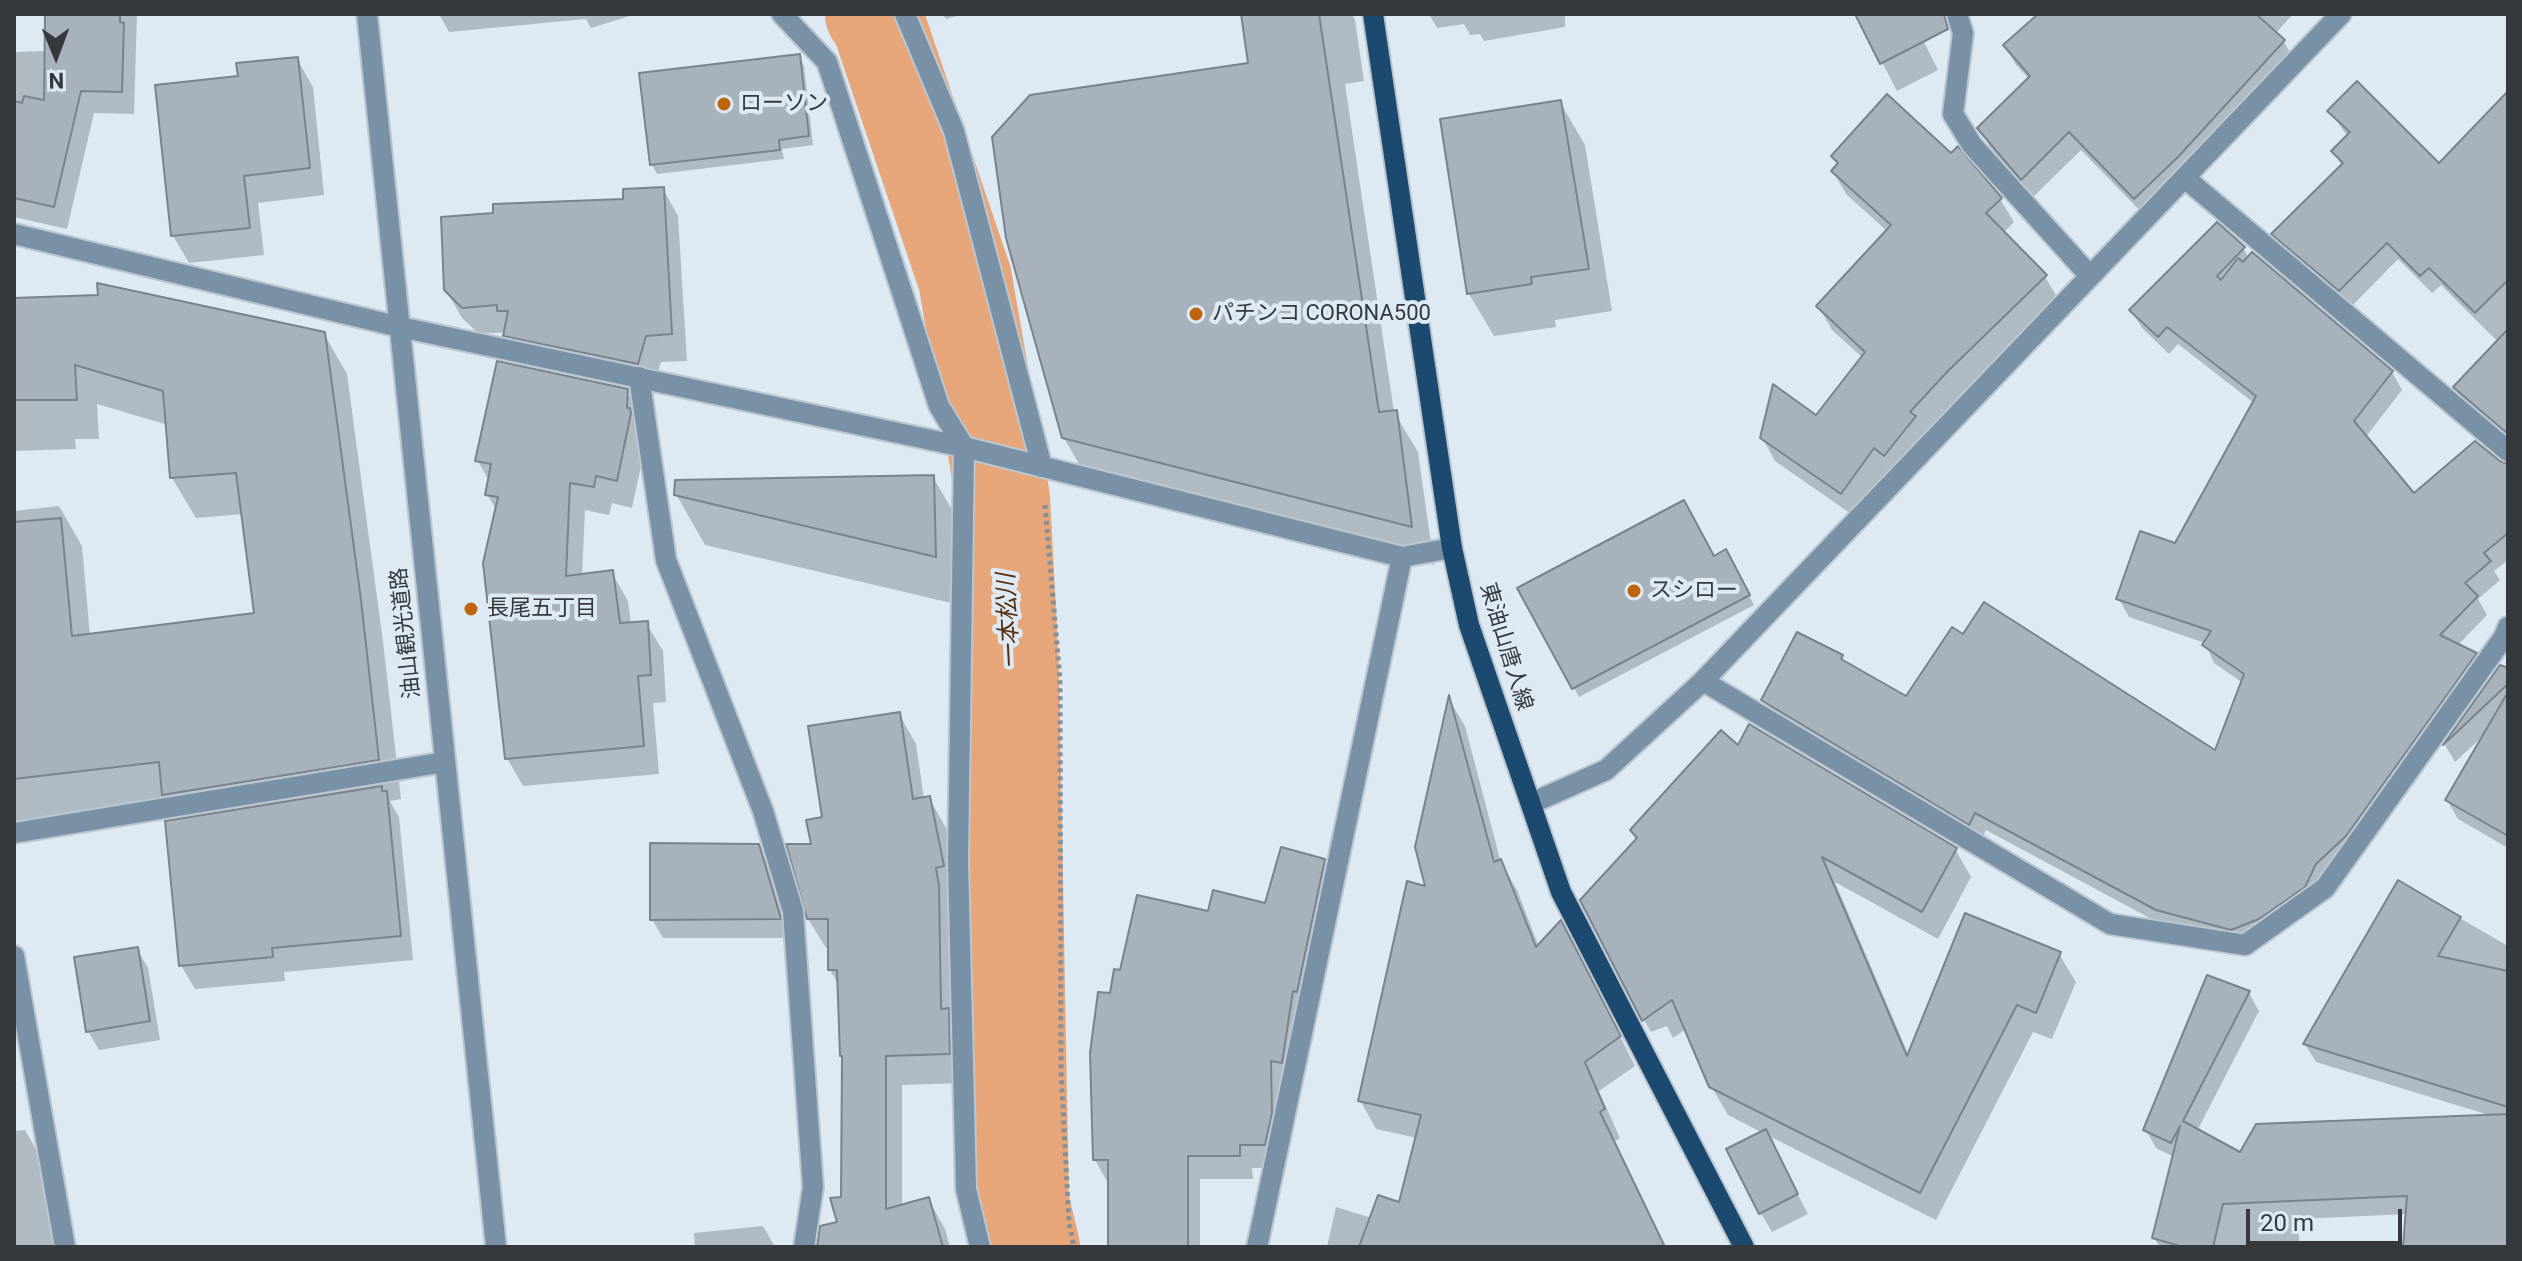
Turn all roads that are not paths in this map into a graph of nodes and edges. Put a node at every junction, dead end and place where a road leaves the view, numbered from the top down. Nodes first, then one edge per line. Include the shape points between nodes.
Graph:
1 (367, 14) edge
2 (782, 14) edge
3 (905, 14) edge
4 (1373, 14) edge
5 (1957, 14) edge
6 (2341, 14) edge
7 (2185, 178) junction
8 (14, 234) edge
9 (2090, 276) junction
10 (400, 327) junction
11 (639, 377) junction
12 (964, 447) junction
13 (2508, 451) edge
14 (1036, 466) junction
15 (1452, 548) junction
16 (1402, 557) junction
17 (2508, 627) edge
18 (1703, 681) junction
19 (445, 762) junction
20 (1532, 803) junction
21 (14, 833) edge
22 (14, 956) edge
23 (65, 1247) edge
24 (496, 1247) edge
25 (804, 1247) edge
26 (980, 1247) edge
27 (1257, 1247) edge
28 (1744, 1247) edge

1 - 10 street, 油山観光道路
2 - 12 street via 827,62 939,406
3 - 14 street via 954,131
4 - 15 main road, 東油山唐人線
5 - 9 street via 1963,33 1953,114 1972,145
6 - 7 street
7 - 9 street
7 - 13 street
8 - 10 street
9 - 18 street
10 - 11 street
10 - 19 street, 油山観光道路
11 - 12 street
11 - 25 street via 666,560 763,811 793,911 813,1187
12 - 14 street
12 - 26 street via 958,860 966,1189
14 - 16 street
15 - 16 street
15 - 20 main road, 東油山唐人線 via 1469,625
16 - 27 street
17 - 18 street via 2325,888 2245,945 2110,924
18 - 20 street via 1606,770
19 - 21 street
19 - 24 street, 油山観光道路
20 - 28 main road, 東油山唐人線 via 1561,892
22 - 23 street

